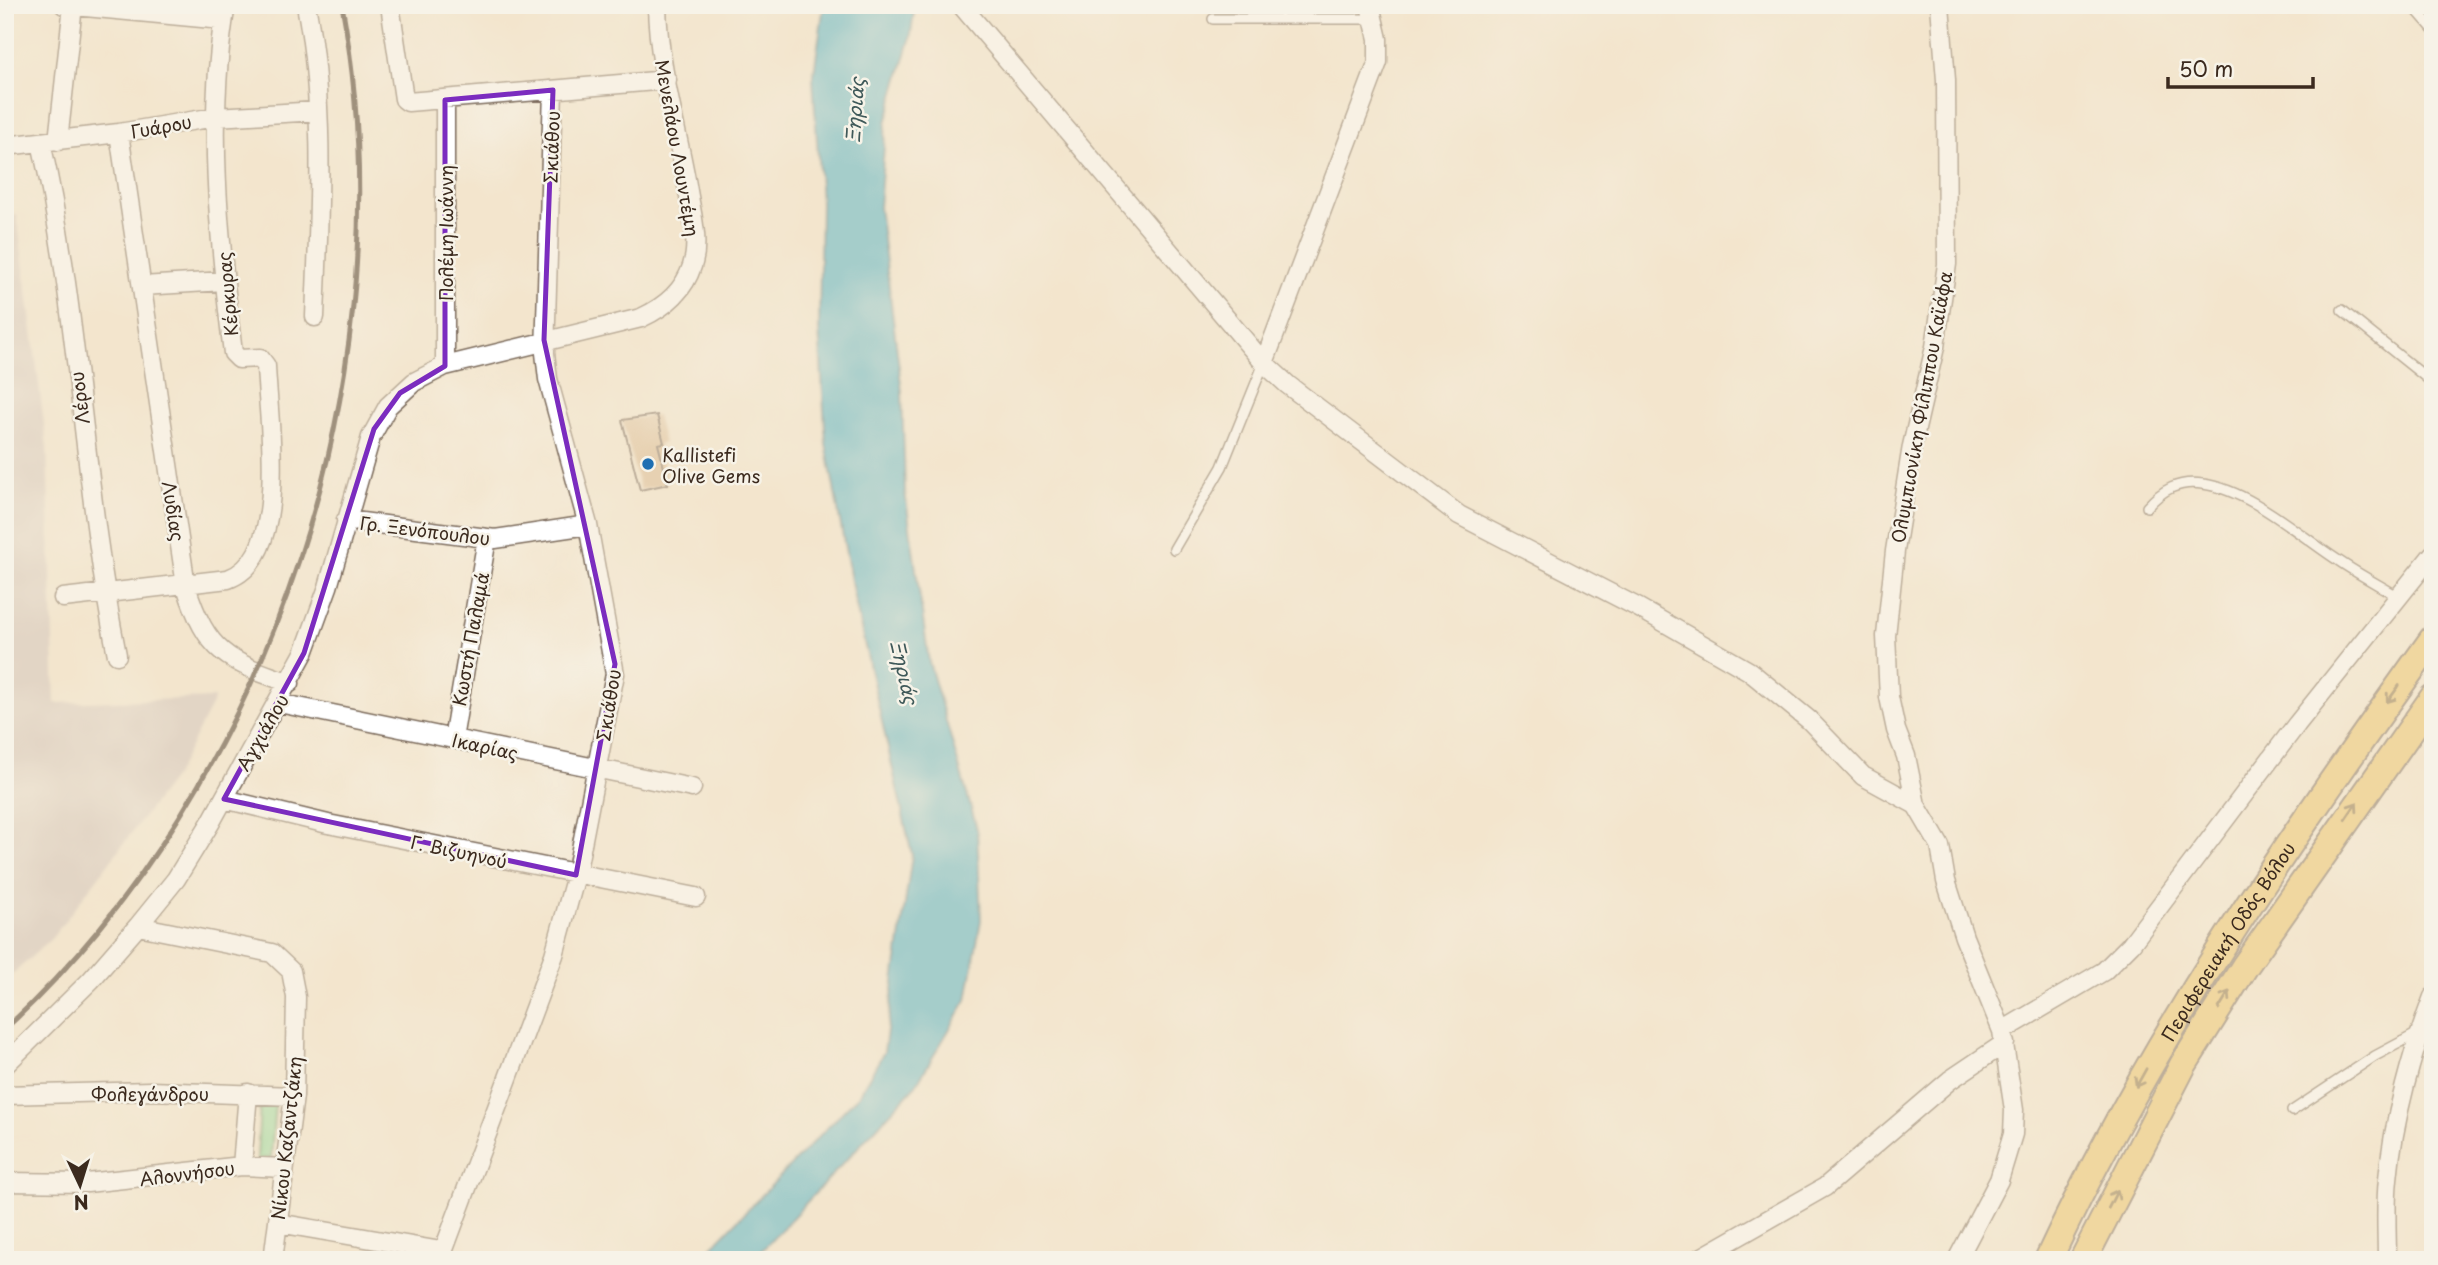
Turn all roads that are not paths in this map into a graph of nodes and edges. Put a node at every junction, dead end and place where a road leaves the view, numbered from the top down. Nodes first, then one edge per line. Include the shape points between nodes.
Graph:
1 (64, 5) edge
2 (306, 5) edge
3 (390, 5) edge
4 (657, 5) edge
5 (961, 5) edge
6 (1940, 5) edge
7 (2412, 5) edge
8 (73, 6) edge
9 (1372, 12) edge
10 (225, 13) edge
11 (1213, 19) dead end
12 (2433, 29) edge
13 (667, 80) junction
14 (554, 90) junction
15 (445, 100) junction
16 (318, 111) junction
17 (215, 117) junction
18 (119, 133) junction
19 (50, 142) junction
20 (5, 146) edge
21 (224, 281) junction
22 (142, 286) junction
23 (2342, 310) dead end
24 (315, 317) dead end
25 (544, 340) junction
26 (1264, 363) junction
27 (446, 366) junction
28 (2433, 383) edge
29 (2147, 507) dead end
30 (345, 520) junction
31 (588, 525) junction
32 (486, 538) junction
33 (1174, 549) dead end
34 (2433, 554) edge
35 (186, 586) junction
36 (106, 595) junction
37 (2399, 597) junction
38 (63, 598) dead end
39 (2433, 639) edge
40 (117, 655) dead end
41 (290, 683) junction
42 (2433, 698) edge
43 (279, 703) junction
44 (453, 739) junction
45 (597, 770) junction
46 (692, 788) dead end
47 (224, 799) junction
48 (1916, 805) junction
49 (576, 874) junction
50 (696, 897) dead end
51 (138, 926) junction
52 (2433, 998) edge
53 (2420, 1032) junction
54 (2004, 1037) junction
55 (5, 1065) edge
56 (248, 1093) junction
57 (5, 1095) edge
58 (294, 1096) junction
59 (2292, 1111) dead end
60 (242, 1166) junction
61 (284, 1168) junction
62 (5, 1182) edge
63 (278, 1223) junction
64 (440, 1255) edge
65 (273, 1260) edge
66 (1697, 1260) edge
67 (1957, 1260) edge
68 (2048, 1260) edge
69 (2083, 1260) edge
70 (2387, 1260) edge

1 - 8 street
2 - 16 street via 315,51
3 - 15 street via 404,99
4 - 13 street, Μενελάου Λουντέμη
5 - 26 street
6 - 48 street, Ολυμπιονίκη Φίλιππου Καϊάφα via 1946,91 1946,277 1910,459 1886,636 1889,696
7 - 12 lane
8 - 10 street
8 - 19 street, Λέρου
9 - 11 lane
9 - 26 street via 1378,62
10 - 17 street, Κέρκυρας
13 - 14 street
13 - 25 street, Μενελάου Λουντέμη via 694,230 688,277 672,299 641,318
14 - 15 street
14 - 25 street, Σκιάθου
15 - 27 street, Πολέμη Ιωάννη
16 - 17 street, Γυάρου
16 - 24 street via 321,163
17 - 18 street, Γυάρου
17 - 21 street, Κέρκυρας
18 - 19 street, Γυάρου
18 - 22 street, Λυδίας
19 - 20 street, Γυάρου
19 - 36 street, Λέρου
21 - 22 street
21 - 35 street, Κέρκυρας via 234,357 260,358 266,366 270,516 260,551 247,571
22 - 35 street, Λυδίας
23 - 28 lane
25 - 27 street, Μενελάου Λουντέμη
25 - 31 street, Σκιάθου via 548,380
26 - 33 lane via 1222,467
26 - 48 street via 1440,503 1709,645 1749,671 1793,706 1863,776
27 - 30 street, Αγχιάλου via 400,393 379,421
29 - 37 lane via 2169,487 2202,483 2221,488
30 - 32 street, Γρ. Ξενόπουλου
30 - 41 street, Αγχιάλου via 328,587
31 - 32 street, Γρ. Ξενόπουλου
31 - 45 street, Σκιάθου via 615,664
32 - 44 street, Κωστή Παλαμά
34 - 37 street
35 - 36 street
35 - 41 street, Λυδίας via 211,642 244,667
36 - 38 street
36 - 40 street, Λέρου
37 - 54 street via 2131,944 2104,971
39 -> 68 main road, Περιφερειακή Οδός Βόλου via 2260,884 2188,998 2117,1121
41 - 43 street, Αγχιάλου
69 -> 42 main road, Περιφερειακή Οδός Βόλου via 2183,1065 2245,966
43 - 44 street, Ικαρίας
43 - 47 street, Αγχιάλου
44 - 45 street, Ικαρίας
45 - 46 street, Ικαρίας
45 - 49 street, Σκιάθου
47 - 49 street, Γ. Βιζυηνού
47 - 51 street, Αγχιάλου via 176,879
48 - 54 street via 1940,846 1964,937
49 - 50 street, Γ. Βιζυηνού
49 - 64 street, Σκιάθου via 542,992
51 - 55 street, Αγχιάλου
51 - 58 street, Νίκου Καζαντζάκη via 251,947 282,960 291,971 296,990
52 - 53 street
53 - 59 lane
53 - 70 street via 2388,1176
54 - 66 street via 1825,1187
54 - 67 street via 2013,1134 1999,1180
56 - 57 street, Φολεγάνδρου
56 - 58 street, Φολεγάνδρου
56 - 60 street
58 - 61 street, Νίκου Καζαντζάκη
60 - 61 street, Αλοννήσου
60 - 62 street, Αλοννήσου via 103,1182
61 - 63 street, Νίκου Καζαντζάκη
63 - 64 street
63 - 65 street, Νίκου Καζαντζάκη

